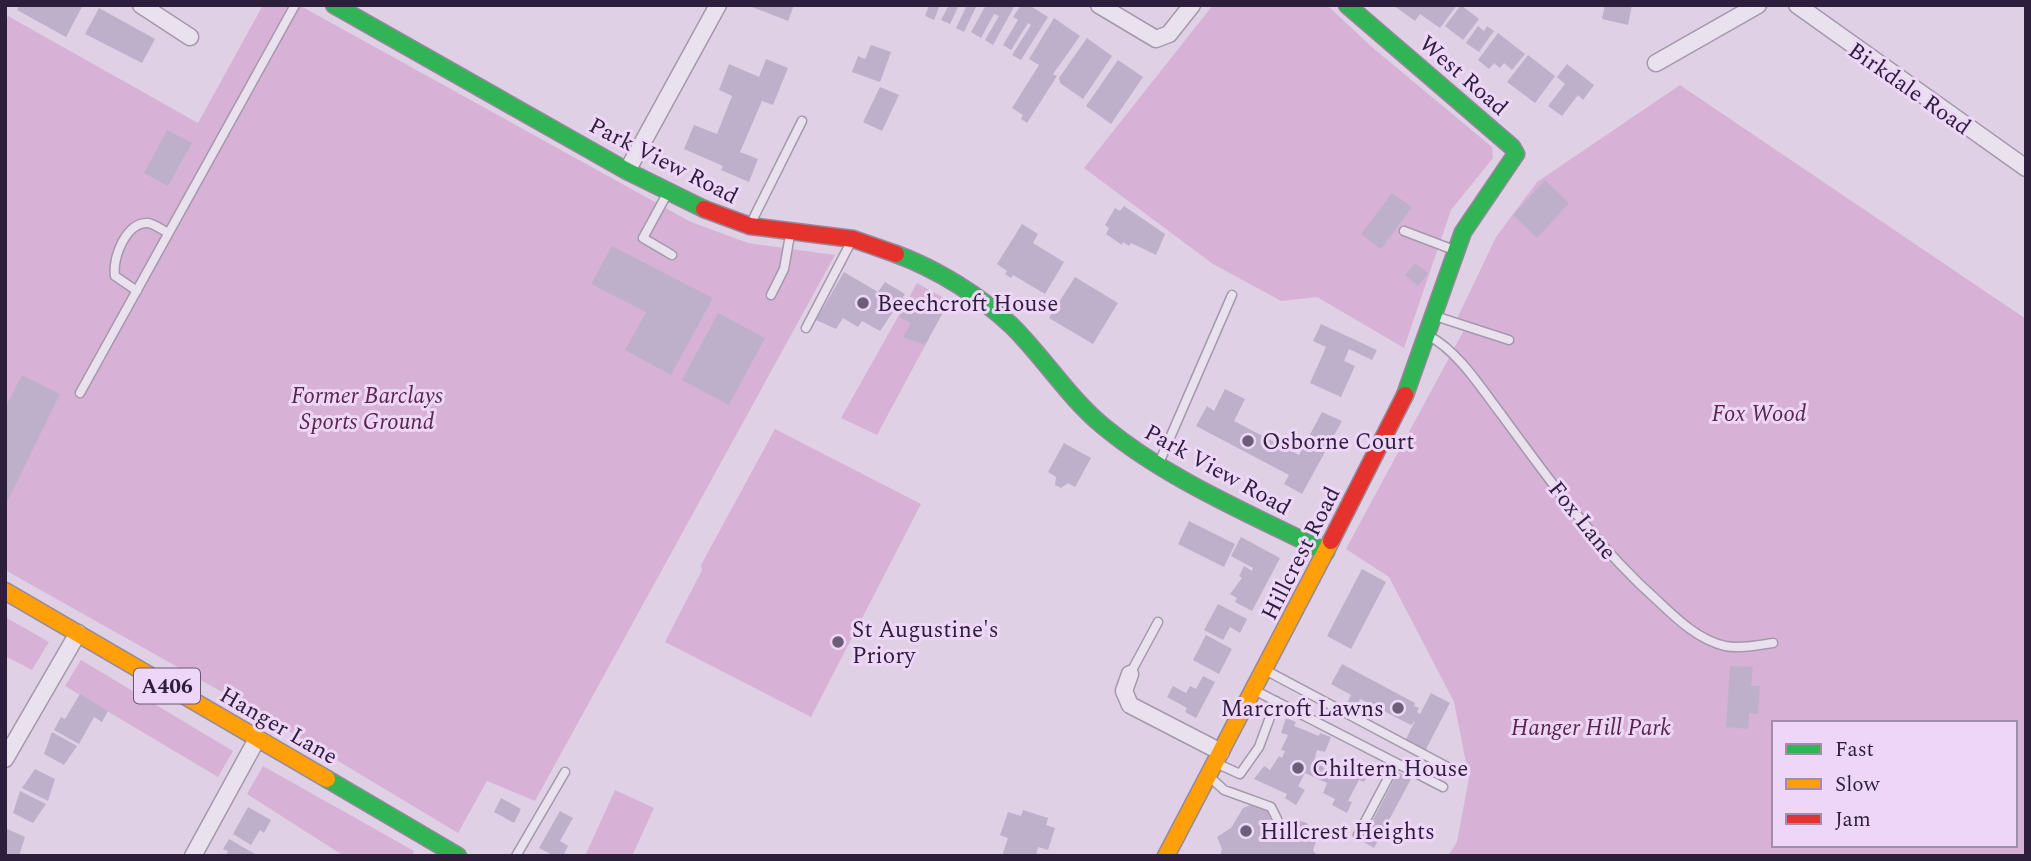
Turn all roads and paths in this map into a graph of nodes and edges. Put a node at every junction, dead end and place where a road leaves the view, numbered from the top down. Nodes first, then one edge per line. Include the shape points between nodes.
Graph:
1 (141, 5) edge
2 (295, 5) edge
3 (334, 5) edge
4 (718, 5) edge
5 (1099, 5) edge
6 (1192, 5) edge
7 (1758, 5) edge
8 (1797, 5) edge
9 (1353, 7) edge
10 (190, 37) dead end
11 (1657, 63) dead end
12 (802, 121) dead end
13 (1517, 154) joint
14 (2026, 169) edge
15 (627, 171) junction
16 (669, 191) junction
17 (750, 226) junction
18 (1405, 231) dead end
19 (168, 233) junction
20 (791, 233) junction
21 (853, 239) junction
22 (1457, 251) junction
23 (672, 255) dead end
24 (137, 291) junction
25 (771, 295) dead end
26 (1232, 295) dead end
27 (1435, 316) junction
28 (806, 328) dead end
29 (1429, 336) junction
30 (1509, 340) dead end
31 (80, 393) dead end
32 (1158, 466) junction
33 (1326, 552) junction
34 (5, 591) edge
35 (1158, 622) dead end
36 (78, 633) junction
37 (1773, 643) dead end
38 (1264, 670) junction
39 (1130, 674) joint
40 (1254, 690) junction
41 (1276, 701) junction
42 (257, 739) junction
43 (5, 759) edge
44 (1215, 763) junction
45 (1396, 763) junction
46 (1453, 770) dead end
47 (565, 772) dead end
48 (1443, 787) dead end
49 (1277, 819) dead end
50 (1358, 835) dead end
51 (432, 849) edge
52 (192, 856) edge
53 (458, 856) edge
54 (516, 856) edge
55 (1166, 856) edge

1 - 10 street
2 - 19 lane
3 - 15 main road, Park View Road
4 - 15 street
5 - 6 street via 1156,38 1169,34
7 - 11 street
8 - 14 street, Birkdale Road
9 - 13 main road, West Road
12 - 17 lane
13 - 22 main road, Hillcrest Road via 1473,214
15 - 16 main road, Park View Road
16 - 17 main road, Park View Road
16 - 23 lane via 643,238
17 - 20 main road, Park View Road
18 - 22 lane
19 - 24 lane
19 - 24 lane via 141,224 119,249 115,275
20 - 21 main road, Park View Road
20 - 25 lane via 784,269
21 - 28 lane
21 - 32 main road, Park View Road via 915,261 995,312 1100,424
22 - 27 main road, Hillcrest Road
24 - 31 lane
26 - 32 lane
27 - 29 main road, Hillcrest Road
27 - 30 lane
29 - 33 main road, Hillcrest Road via 1344,530
29 - 37 lane, Fox Lane via 1442,342 1490,399 1590,534 1671,613 1700,636 1726,646
32 - 33 main road, Park View Road
33 - 38 main road, Hillcrest Road
34 - 36 main road, Hanger Lane / A406
35 - 39 lane
36 - 42 main road, Hanger Lane / A406
36 - 43 street
38 - 40 main road, Hillcrest Road
38 - 46 lane
39 - 44 street via 1124,691 1130,705
40 - 41 lane
40 - 44 main road, Hillcrest Road
41 - 44 lane via 1259,747 1240,774
41 - 45 lane
42 - 51 main road, Hanger Lane / A406
42 - 52 street
44 - 49 lane via 1224,790 1271,807
44 - 55 main road, Hillcrest Road
45 - 48 lane
45 - 50 lane
47 - 54 lane
51 - 53 main road, Hanger Lane / A406

